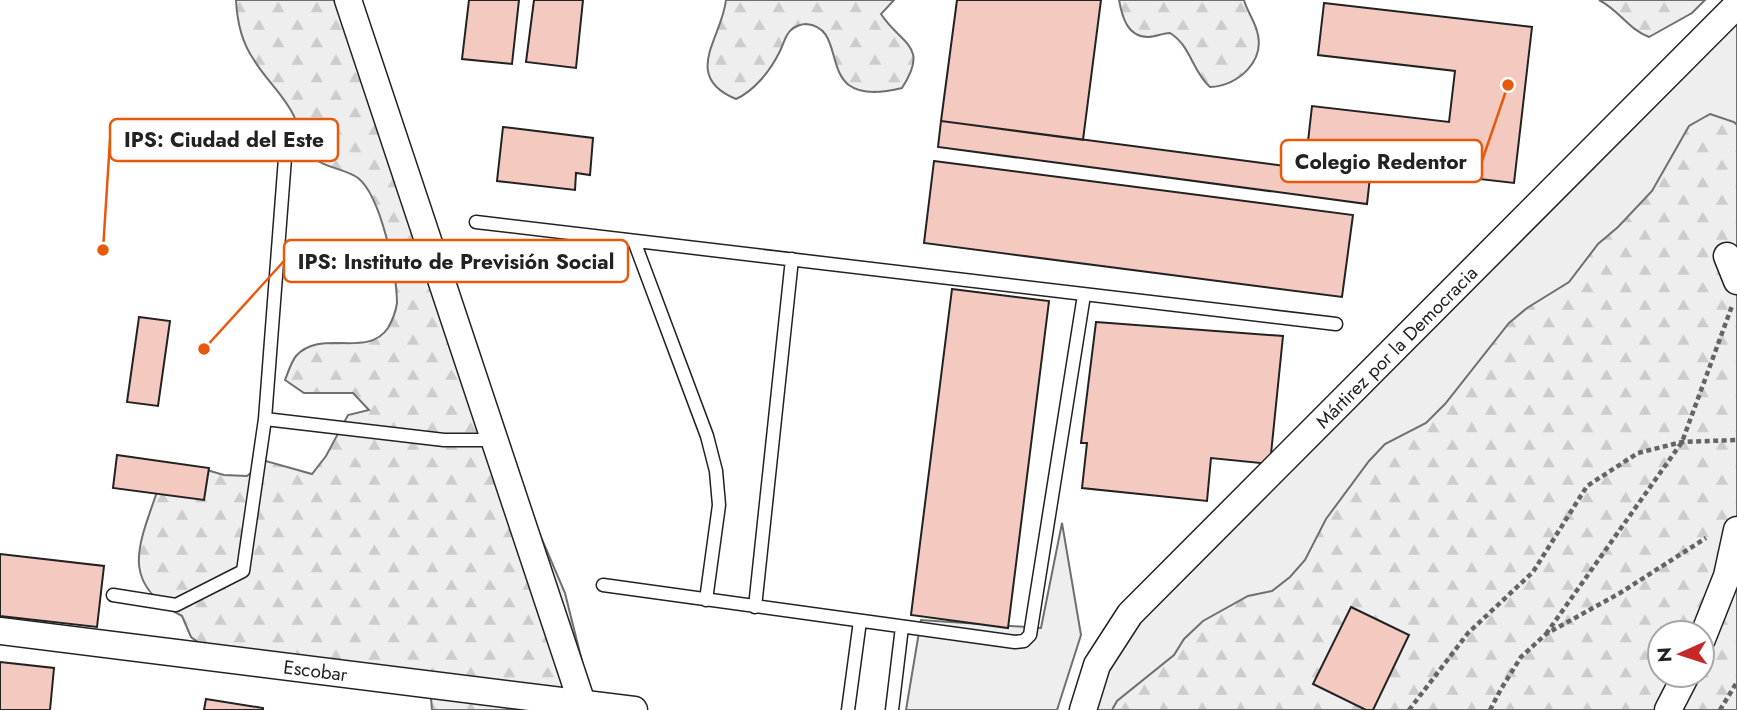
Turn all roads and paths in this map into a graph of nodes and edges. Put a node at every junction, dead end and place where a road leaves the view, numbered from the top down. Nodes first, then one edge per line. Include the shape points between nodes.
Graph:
1 (348, 0) edge
2 (1737, 5) edge
3 (285, 158) dead end
4 (476, 222) dead end
5 (634, 241) junction
6 (1727, 256) dead end
7 (792, 259) junction
8 (1735, 293) edge
9 (1084, 295) junction
10 (1336, 324) dead end
11 (265, 419) junction
12 (494, 440) junction
13 (1737, 440) edge
14 (1682, 442) junction
15 (1725, 532) edge
16 (603, 585) dead end
17 (113, 595) dead end
18 (706, 600) junction
19 (755, 607) junction
20 (1710, 619) edge
21 (860, 621) junction
22 (902, 627) junction
23 (0, 631) edge
24 (1546, 634) junction
25 (1737, 682) edge
26 (1679, 689) edge
27 (582, 703) junction
28 (634, 710) edge
29 (848, 710) edge
30 (892, 710) edge
31 (1083, 710) edge
32 (1409, 710) edge
33 (1490, 710) edge
34 (1668, 710) edge
35 (1720, 710) edge

1 - 12 street
2 - 31 street, Mártirez por la Democracia via 1130,614 1097,665
3 - 11 lane
4 - 5 lane
5 - 7 lane
5 - 18 lane via 716,471 719,505
6 - 8 street
7 - 9 lane
7 - 19 lane
8 - 14 path
9 - 10 lane
9 - 22 lane via 1029,637 1017,643
11 - 12 lane via 444,440
11 - 17 lane via 243,571 176,605
12 - 27 street
13 - 14 path
14 - 24 path
14 - 32 path via 1638,453 1587,486 1533,572 1468,633
15 - 20 street via 1727,576
15 - 24 path
16 - 18 lane
18 - 19 lane
19 - 21 lane
21 - 22 lane
21 - 29 lane
22 - 30 lane
23 - 27 street, Escobar
24 - 33 path via 1521,657
25 - 35 path
26 - 34 street
27 - 28 street, Escobar

